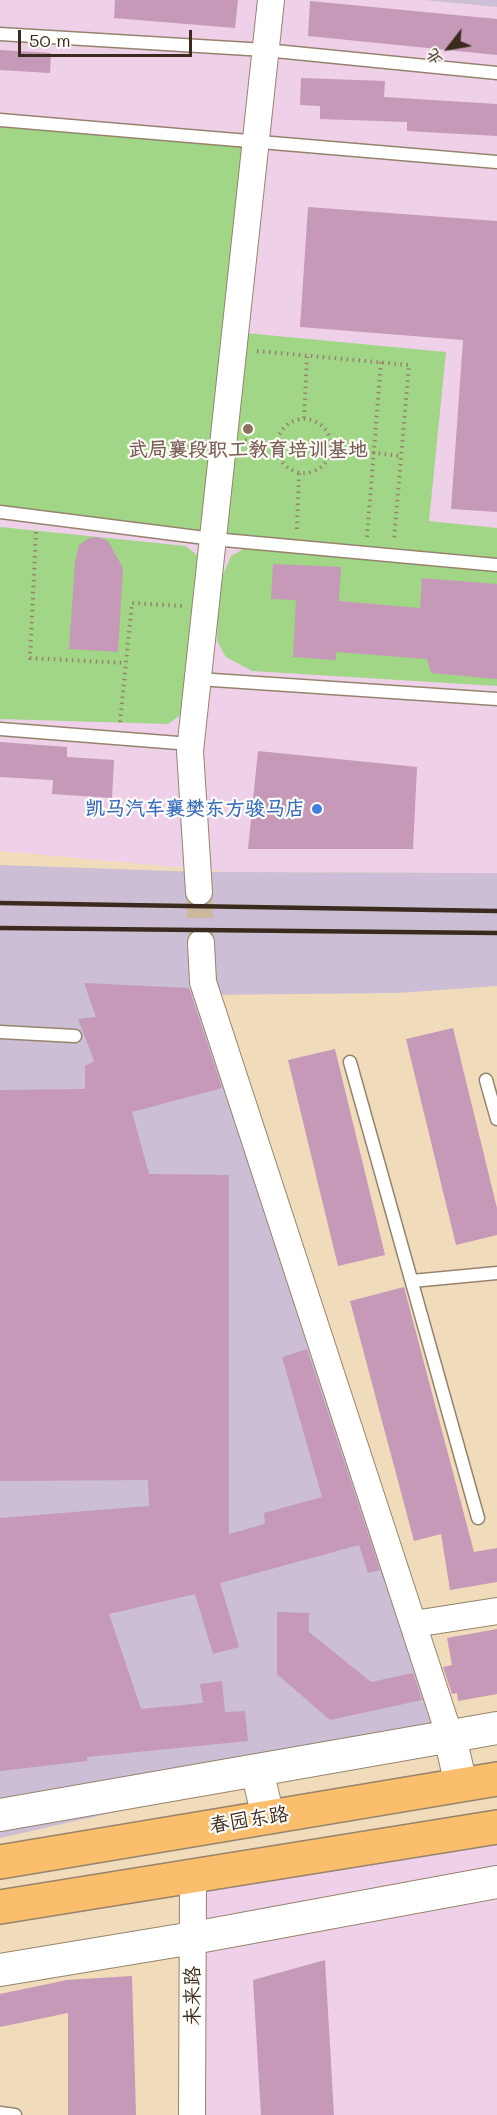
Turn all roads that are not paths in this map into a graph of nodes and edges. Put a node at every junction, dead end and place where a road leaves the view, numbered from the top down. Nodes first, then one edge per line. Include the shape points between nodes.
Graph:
1 (271, 0) edge
2 (0, 34) edge
3 (265, 50) junction
4 (497, 73) edge
5 (0, 120) edge
6 (256, 141) junction
7 (497, 162) edge
8 (0, 512) edge
9 (213, 539) junction
10 (497, 565) edge
11 (198, 679) junction
12 (497, 699) edge
13 (0, 729) edge
14 (191, 744) junction
15 (199, 892) tunnel mouth
16 (201, 944) tunnel mouth
17 (0, 1032) edge
18 (75, 1036) dead end
19 (350, 1062) dead end
20 (486, 1080) dead end
21 (497, 1119) edge
22 (497, 1274) edge
23 (412, 1281) junction
24 (478, 1518) dead end
25 (497, 1611) edge
26 (414, 1624) junction
27 (497, 1728) edge
28 (450, 1737) junction
29 (257, 1770) junction
30 (497, 1779) edge
31 (461, 1785) junction
32 (0, 1815) edge
33 (268, 1817) junction
34 (497, 1827) edge
35 (0, 1862) edge
36 (194, 1877) junction
37 (497, 1882) edge
38 (0, 1907) edge
39 (193, 1938) junction
40 (0, 1970) edge
41 (0, 2113) edge
42 (15, 2115) edge
43 (192, 2115) edge

1 - 3 street
2 - 3 lane
3 - 4 lane
3 - 6 street
5 - 6 lane
6 - 7 lane
6 - 9 street
8 - 9 lane
9 - 10 lane
9 - 11 street
11 - 12 lane
11 - 14 street
13 - 14 lane
14 - 15 street
16 - 26 street via 203,982
17 - 18 lane
19 - 23 lane
20 - 21 lane
22 - 23 lane
23 - 24 lane
25 - 26 street
26 - 28 street
27 - 28 street
28 - 29 street
28 - 31 street
29 - 32 street
29 - 33 street
30 - 31 main road, 春园东路
31 - 33 main road, 春园东路
33 - 35 main road, 春园东路
34 - 36 main road
36 - 38 main road
36 - 39 street, 未来路
37 - 39 street
39 - 40 street
39 - 43 street, 未来路
41 - 42 lane

